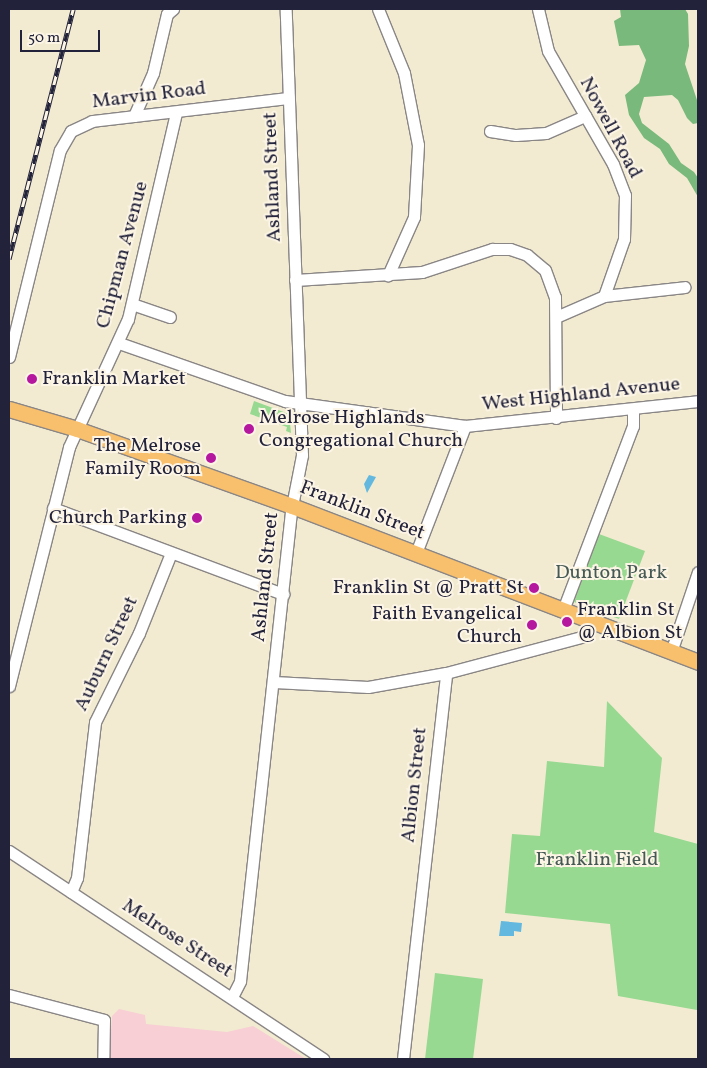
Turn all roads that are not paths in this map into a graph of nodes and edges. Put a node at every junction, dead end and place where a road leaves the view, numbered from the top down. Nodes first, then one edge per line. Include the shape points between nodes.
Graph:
1 (286, 9) edge
2 (379, 9) edge
3 (538, 9) edge
4 (169, 11) edge
5 (289, 98) junction
6 (176, 112) junction
7 (134, 116) junction
8 (585, 116) junction
9 (490, 131) dead end
10 (388, 275) junction
11 (295, 280) junction
12 (685, 287) dead end
13 (604, 296) junction
14 (132, 304) junction
15 (170, 317) dead end
16 (556, 317) junction
17 (119, 343) junction
18 (9, 357) edge
19 (698, 401) edge
20 (300, 403) junction
21 (9, 409) edge
22 (633, 409) junction
23 (556, 418) junction
24 (466, 426) junction
25 (77, 429) junction
26 (292, 506) junction
27 (53, 508) junction
28 (171, 553) junction
29 (416, 553) junction
30 (698, 572) edge
31 (283, 594) junction
32 (563, 610) junction
33 (595, 622) junction
34 (671, 652) junction
35 (698, 662) edge
36 (446, 674) junction
37 (274, 682) junction
38 (9, 686) edge
39 (9, 851) edge
40 (71, 892) junction
41 (9, 995) edge
42 (232, 997) junction
43 (103, 1059) edge
44 (323, 1059) edge
45 (403, 1059) edge

1 - 5 street, Ashland Street
2 - 10 street via 404,73 418,145 414,217
3 - 8 street, Nowell Road via 548,51
4 - 7 street via 153,73
5 - 6 street, Marvin Road
5 - 11 street, Ashland Street
6 - 7 street, Marvin Road
6 - 14 street, Chipman Avenue
7 - 18 street, Marvin Road via 84,123 63,143
8 - 9 street via 546,133 528,135
8 - 13 street, Nowell Road via 618,174 626,206 624,239
10 - 11 street
10 - 16 street via 438,269 492,249 516,250 537,262 547,273
11 - 20 street, Ashland Street
12 - 13 street
13 - 16 street
14 - 15 street
14 - 17 street, Chipman Avenue
16 - 23 street
17 - 20 street, West Highland Avenue via 283,400
17 - 25 street, Chipman Avenue
19 - 22 street, West Highland Avenue
20 - 24 street, West Highland Avenue
20 - 26 street, Ashland Street via 302,455
21 - 25 main road, Franklin Street
22 - 23 street, West Highland Avenue
22 - 32 street via 633,426
23 - 24 street, West Highland Avenue
24 - 29 street
25 - 26 main road, Franklin Street
25 - 27 street, Chipman Avenue via 68,449
26 - 29 main road, Franklin Street
26 - 31 street, Ashland Street
27 - 28 street
27 - 38 street, Chipman Avenue
28 - 31 street
28 - 40 street, Auburn Street via 139,633 95,722 78,878
29 - 32 main road, Franklin Street
30 - 34 street
31 - 37 street, Ashland Street
32 - 33 main road, Franklin Street
33 - 34 main road, Franklin Street
33 - 36 street via 581,637
34 - 35 main road, Franklin Street
36 - 37 street via 368,687
36 - 45 street, Albion Street
37 - 42 street, Ashland Street via 240,981
39 - 40 street, Melrose Street
40 - 42 street, Melrose Street
41 - 43 street via 104,1019
42 - 44 street, Melrose Street

